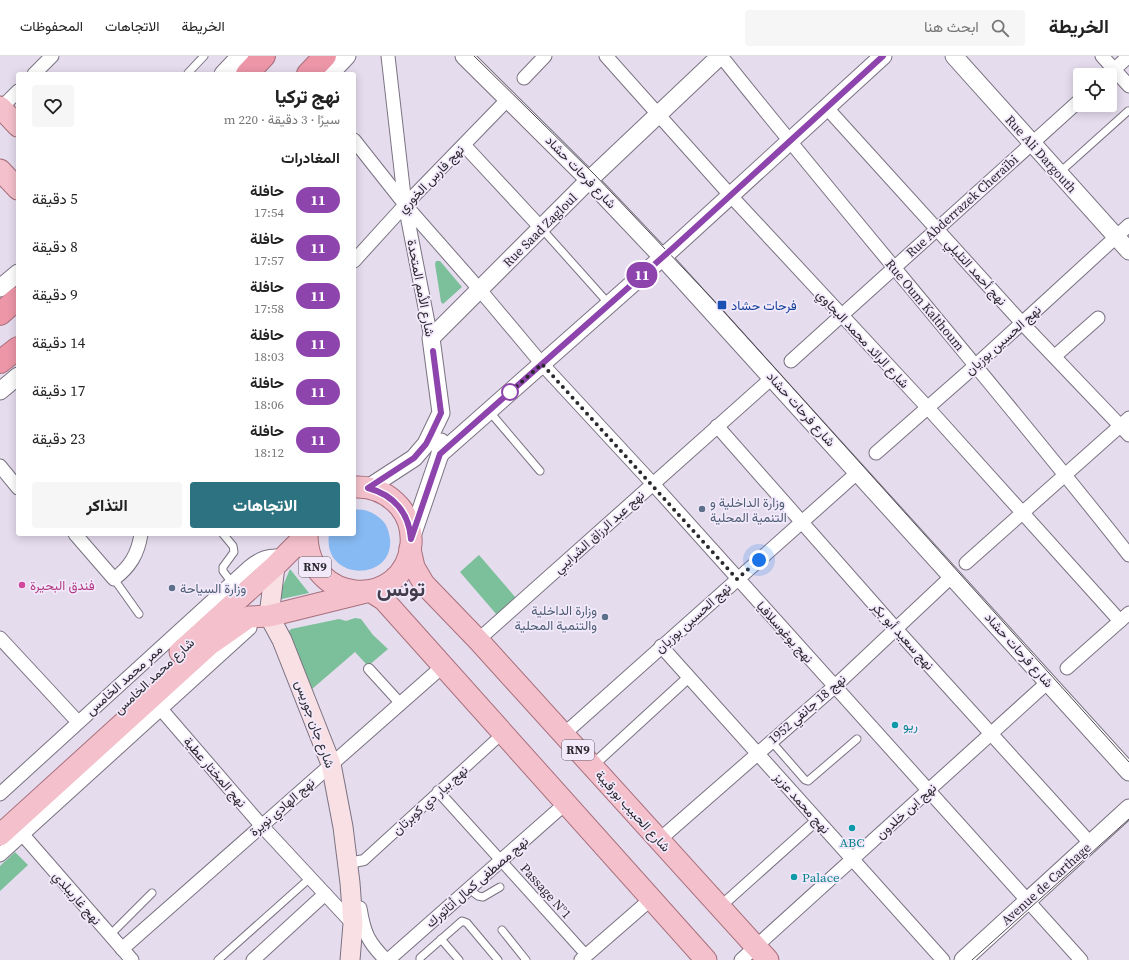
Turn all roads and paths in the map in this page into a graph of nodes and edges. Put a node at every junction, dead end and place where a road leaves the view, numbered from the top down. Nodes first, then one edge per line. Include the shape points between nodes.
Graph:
1 (52, 56) edge
2 (204, 56) edge
3 (240, 56) edge
4 (264, 56) edge
5 (325, 56) edge
6 (347, 56) edge
7 (388, 56) edge
8 (464, 56) edge
9 (545, 56) edge
10 (606, 56) edge
11 (720, 56) edge
12 (883, 56) edge
13 (954, 56) edge
14 (1102, 56) edge
15 (1129, 56) edge
16 (1109, 68) edge
17 (1116, 68) edge
18 (36, 72) edge
19 (189, 72) edge
20 (225, 72) edge
21 (249, 72) edge
22 (310, 72) edge
23 (332, 72) edge
24 (1117, 77) edge
25 (524, 78) dead end
26 (1129, 86) edge
27 (16, 93) edge
28 (509, 98) junction
29 (1073, 106) edge
30 (1, 107) edge
31 (826, 107) junction
32 (1128, 111) dead end
33 (659, 115) junction
34 (16, 124) edge
35 (789, 142) junction
36 (356, 143) edge
37 (1032, 143) junction
38 (464, 145) junction
39 (0, 170) edge
40 (1059, 174) junction
41 (589, 180) junction
42 (16, 188) edge
43 (731, 196) junction
44 (405, 204) junction
45 (1129, 225) edge
46 (542, 229) junction
47 (937, 229) junction
48 (1116, 237) junction
49 (1129, 251) edge
50 (662, 257) junction
51 (356, 259) edge
52 (894, 268) junction
53 (16, 275) edge
54 (0, 288) edge
55 (480, 290) junction
56 (16, 300) edge
57 (609, 304) junction
58 (0, 314) edge
59 (841, 316) junction
60 (1098, 318) dead end
61 (1022, 323) junction
62 (431, 338) junction
63 (16, 350) edge
64 (1055, 356) junction
65 (791, 361) dead end
66 (0, 362) edge
67 (542, 364) junction
68 (975, 366) junction
69 (16, 378) edge
70 (773, 378) junction
71 (0, 391) edge
72 (928, 408) junction
73 (489, 411) junction
74 (441, 413) junction
75 (717, 426) junction
76 (1126, 426) edge
77 (876, 453) dead end
78 (440, 454) junction
79 (0, 466) edge
80 (540, 472) dead end
81 (856, 474) junction
82 (1065, 474) junction
83 (653, 484) junction
84 (16, 486) edge
85 (358, 487) edge
86 (1022, 514) junction
87 (801, 522) junction
88 (77, 536) edge
89 (140, 536) edge
90 (225, 536) edge
91 (305, 536) edge
92 (307, 536) edge
93 (411, 544) junction
94 (1129, 555) edge
95 (280, 561) junction
96 (966, 563) dead end
97 (952, 576) junction
98 (114, 579) junction
99 (737, 579) junction
100 (232, 583) junction
101 (370, 591) junction
102 (139, 614) dead end
103 (264, 616) junction
104 (1124, 617) edge
105 (896, 629) junction
106 (0, 638) edge
107 (478, 640) junction
108 (661, 646) junction
109 (443, 666) junction
110 (1067, 668) dead end
111 (369, 669) dead end
112 (689, 677) junction
113 (1048, 682) junction
114 (834, 687) junction
115 (400, 704) junction
116 (160, 708) junction
117 (78, 722) junction
118 (503, 733) junction
119 (990, 733) junction
120 (564, 734) junction
121 (858, 739) dead end
122 (772, 741) junction
123 (757, 754) junction
124 (331, 764) junction
125 (592, 766) junction
126 (1129, 772) edge
127 (928, 791) junction
128 (438, 792) junction
129 (0, 794) edge
130 (566, 803) junction
131 (1129, 808) edge
132 (0, 818) edge
133 (817, 820) junction
134 (261, 825) junction
135 (343, 827) junction
136 (0, 835) edge
137 (23, 835) junction
138 (659, 840) junction
139 (1090, 844) junction
140 (0, 855) edge
141 (852, 860) junction
142 (501, 861) junction
143 (354, 862) junction
144 (310, 878) junction
145 (500, 887) dead end
146 (469, 889) junction
147 (152, 893) dead end
148 (325, 894) junction
149 (651, 899) junction
150 (1027, 901) junction
151 (720, 907) junction
152 (353, 924) junction
153 (502, 930) dead end
154 (110, 935) junction
155 (441, 939) junction
156 (762, 949) edge
157 (124, 955) edge
158 (583, 958) edge
159 (218, 960) edge
160 (253, 960) edge
161 (350, 960) edge
162 (387, 960) edge
163 (420, 960) edge
164 (459, 960) edge
165 (498, 960) edge
166 (526, 960) edge
167 (706, 960) edge
168 (741, 960) edge
169 (943, 960) edge
170 (963, 960) edge
171 (1081, 960) edge

1 - 18 street
2 - 19 lane
3 - 20 street
4 - 21 highway
5 - 22 highway
6 - 23 street
7 - 44 street, شارع الأمم المتحدة
8 - 28 street, شارع فرحات حشاد
9 - 25 street
10 - 33 street, شارع الرائد محمد البجاوي
11 - 33 street, Rue Saad Zagloul
11 - 35 street, Rue Oum Kalthoum
12 - 31 street
13 - 37 street, Rue Ali Dargouth
14 - 16 street
15 - 17 street
24 - 26 street
27 - 30 street
28 - 38 street, نهج فارس الخوري
28 - 41 street, شارع فرحات حشاد
29 - 37 street, Rue Abderrazek Cheraïbi
30 - 34 main road
31 - 35 street
31 - 47 street, نهج أحمد التليلي
32 - 40 lane
33 - 41 street, Rue Saad Zagloul
33 - 43 street, شارع الرائد محمد البجاوي
35 - 43 street
35 - 52 street, Rue Oum Kalthoum
36 - 44 street, نهج يوغوسلافيا
37 - 40 street, Rue Ali Dargouth
37 - 47 street, Rue Abderrazek Cheraïbi
38 - 44 street, نهج فارس الخوري
38 - 46 street
39 - 42 main road
40 - 48 street, Rue Ali Dargouth
41 - 46 street, Rue Saad Zagloul
41 - 50 street, شارع فرحات حشاد
43 - 50 street
43 - 59 street, شارع الرائد محمد البجاوي
44 - 51 street, نهج فارس الخوري
44 - 55 street, نهج يوغوسلافيا
44 - 62 street, شارع الأمم المتحدة
45 - 48 street, نهج الحسين بوزيان
46 - 55 street, Rue Saad Zagloul
46 - 57 lane
47 - 52 street, Rue Abderrazek Cheraïbi
47 - 61 street, نهج أحمد التليلي
48 - 49 street, Rue Ali Dargouth
48 - 61 street, نهج الحسين بوزيان
50 - 57 street
50 - 70 street, شارع فرحات حشاد
52 - 59 street, Rue Abderrazek Cheraïbi
52 - 68 street, Rue Oum Kalthoum
53 - 54 street
55 - 62 street, Rue Saad Zagloul
55 - 67 street, نهج يوغوسلافيا
56 - 58 highway
57 - 67 street
59 - 65 street, Rue Abderrazek Cheraïbi
59 - 72 street, شارع الرائد محمد البجاوي
60 - 64 street
61 - 64 street, نهج أحمد التليلي
61 - 68 street, نهج الحسين بوزيان
62 - 74 street, شارع الأمم المتحدة
63 - 66 highway
64 - 76 street, نهج أحمد التليلي
67 - 73 street
67 - 83 street, نهج يوغوسلافيا
68 - 72 street, نهج الحسين بوزيان
68 - 82 street, Rue Oum Kalthoum
69 - 71 street
70 - 75 street, نهج عبد الرزاق الشرايبي
70 - 81 street, شارع فرحات حشاد
72 - 77 street, نهج الحسين بوزيان
72 - 86 street, شارع الرائد محمد البجاوي
73 - 78 street
73 - 80 lane
74 - 78 street, شارع الأمم المتحدة
74 - 85 street via 426,444 414,458
75 - 83 street, نهج عبد الرزاق الشرايبي
75 - 87 street, نهج سعيد أبو بكر
76 - 82 street
78 - 93 street
79 - 84 street
81 - 87 street, نهج الحسين بوزيان
81 - 97 street, شارع فرحات حشاد
82 - 86 street
82 - 94 street, Rue Oum Kalthoum
83 - 99 street, نهج يوغوسلافيا
83 - 107 street, نهج عبد الرزاق الشرايبي
85 - 93 main road, RN9 via 388,496 402,510 409,524
86 - 96 street
86 - 104 street, شارع الرائد محمد البجاوي
87 - 99 street, نهج الحسين بوزيان
87 - 105 street, نهج سعيد أبو بكر
88 - 98 street
89 - 98 street via 131,563
90 - 100 lane via 233,546 234,552 223,567 223,571
91 - 95 main road, شارع محمد الخامس
92 - 101 main road, RN9 via 311,558 324,578 350,591
93 - 101 main road, RN9 via 400,572 392,580
93 - 107 main road, شارع الحبيب بورقيبة / RN9 via 418,576
95 - 100 street, ممر محمد الخامس via 268,556 260,559
95 - 103 main road
95 - 132 main road, شارع محمد الخامس
97 - 105 street, نهج 18 جانفي 1952
97 - 113 street, شارع فرحات حشاد
98 - 102 lane
99 - 108 street, نهج الحسين بوزيان
99 - 114 street, نهج يوغوسلافيا
100 - 117 street, ممر محمد الخامس
101 - 103 main road, شارع محمد الخامس
101 - 109 main road via 384,600
103 - 116 street
103 - 124 main road, شارع جان جوريس via 285,647
103 - 136 main road, شارع محمد الخامس via 249,617 239,622 209,645
104 - 110 street
105 - 114 street, نهج 18 جانفي 1952
105 - 119 street, نهج سعيد أبو بكر
106 - 117 street
107 - 120 main road, شارع الحبيب بورقيبة / RN9
108 - 112 street, نهج محمد عزيز
108 - 120 street, نهج الحسين بوزيان
109 - 115 street, نهج الهادي نويرة
109 - 118 main road
111 - 115 street
112 - 123 street, نهج محمد عزيز
112 - 125 street
113 - 119 street, نهج ابن خلدون
113 - 126 street, شارع فرحات حشاد
114 - 122 street, نهج 18 جانفي 1952
114 - 127 street, نهج يوغوسلافيا
115 - 124 street, نهج الهادي نويرة
116 - 134 street, نهج المختار عطية
116 - 137 street
117 - 129 street, ممر محمد الخامس
118 - 128 street, نهج بيار دي كوبرتان
118 - 130 main road
119 - 127 street, نهج ابن خلدون
119 - 139 street, نهج سعيد أبو بكر
120 - 125 main road, شارع الحبيب بورقيبة / RN9
121 - 122 lane via 808,781
122 - 123 street, نهج 18 جانفي 1952
123 - 133 street, نهج محمد عزيز
123 - 138 street, نهج 18 جانفي 1952
124 - 134 street, نهج الهادي نويرة
124 - 135 main road, شارع جان جوريس
125 - 138 main road, شارع الحبيب بورقيبة / RN9
127 - 141 street, نهج ابن خلدون
127 - 150 street, نهج يوغوسلافيا
128 - 142 street, Passage N°1
128 - 143 street, نهج بيار دي كوبرتان via 364,860
130 - 142 street, نهج مصطفى كمال أتاتورك
130 - 149 main road
131 - 139 street, Avenue de Carthage
133 - 141 street, نهج محمد عزيز
133 - 151 street
134 - 144 street, نهج المختار عطية
134 - 157 street, نهج الهادي نويرة
135 - 143 street
135 - 152 main road, شارع جان جوريس
137 - 140 street
137 - 154 street, نهج غاريبلدي
138 - 151 main road, شارع الحبيب بورقيبة / RN9
139 - 150 street, Avenue de Carthage
141 - 156 street, نهج ابن خلدون
141 - 169 street, نهج محمد عزيز
142 - 146 street, نهج مصطفى كمال أتاتورك
142 - 158 street, Passage N°1
143 - 162 street via 367,939
144 - 148 street, نهج المختار عطية
144 - 159 lane
145 - 146 lane via 485,897 478,896
146 - 162 street, نهج مصطفى كمال أتاتورك
147 - 154 lane
148 - 152 street, نهج المختار عطية
148 - 160 street
149 - 158 street
149 - 167 main road
150 - 170 street, Avenue de Carthage
150 - 171 street, نهج يوغوسلافيا
151 - 156 main road, شارع الحبيب بورقيبة / RN9
152 - 161 main road, شارع جان جوريس
153 - 166 lane
154 - 157 street, نهج غاريبلدي
155 - 163 lane
155 - 164 lane
155 - 165 lane via 462,921 467,923
156 - 168 street, نهج ابن خلدون

